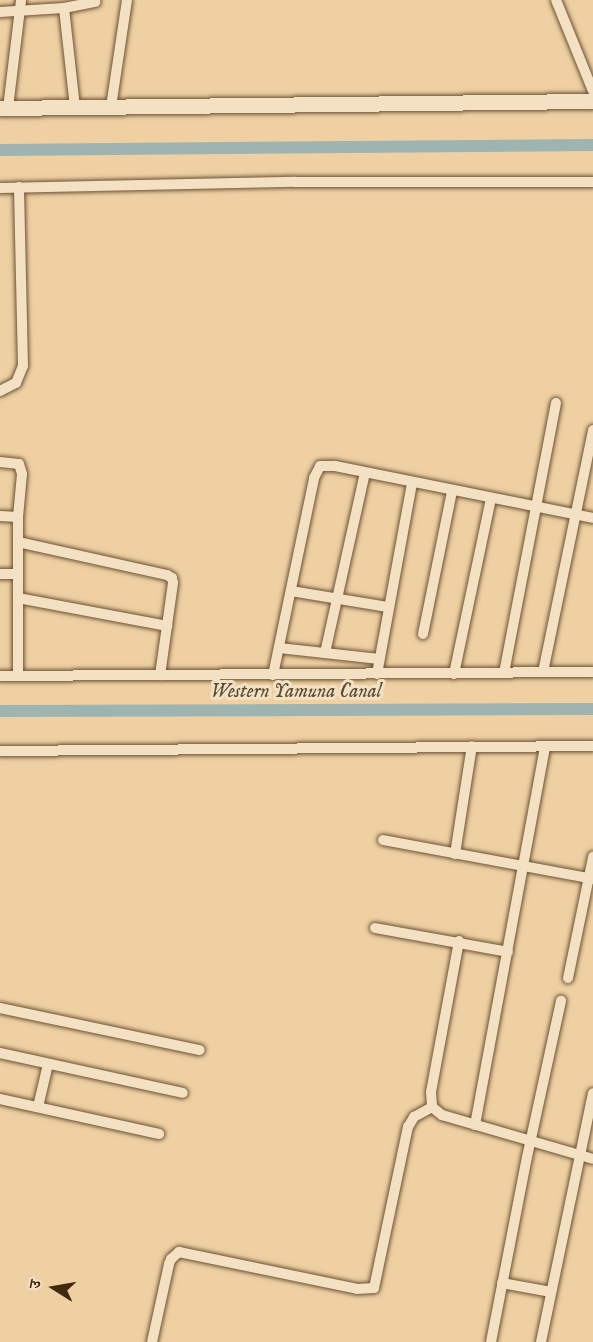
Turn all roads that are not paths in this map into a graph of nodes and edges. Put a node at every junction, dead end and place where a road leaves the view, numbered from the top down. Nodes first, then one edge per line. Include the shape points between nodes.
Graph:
1 (21, 0) edge
2 (127, 0) edge
3 (556, 0) edge
4 (95, 2) dead end
5 (50, 4) edge
6 (72, 5) edge
7 (0, 12) edge
8 (20, 12) junction
9 (593, 91) edge
10 (593, 101) edge
11 (75, 107) junction
12 (111, 107) junction
13 (4, 108) edge
14 (593, 182) edge
15 (0, 188) edge
16 (19, 188) junction
17 (0, 391) edge
18 (556, 403) dead end
19 (593, 430) edge
20 (0, 462) edge
21 (365, 473) junction
22 (412, 484) junction
23 (452, 492) junction
24 (491, 498) junction
25 (536, 507) junction
26 (576, 514) junction
27 (0, 516) edge
28 (18, 517) junction
29 (593, 518) edge
30 (18, 542) junction
31 (0, 574) edge
32 (18, 574) junction
33 (291, 591) junction
34 (18, 598) junction
35 (337, 598) junction
36 (388, 607) junction
37 (167, 626) junction
38 (423, 634) dead end
39 (279, 648) junction
40 (326, 653) junction
41 (379, 659) junction
42 (543, 672) junction
43 (593, 672) edge
44 (504, 673) junction
45 (454, 674) junction
46 (160, 675) junction
47 (273, 675) junction
48 (376, 675) junction
49 (0, 676) edge
50 (18, 676) junction
51 (472, 746) junction
52 (545, 746) junction
53 (593, 746) edge
54 (0, 751) edge
55 (383, 840) dead end
56 (455, 854) junction
57 (593, 857) edge
58 (524, 866) junction
59 (591, 879) edge
60 (375, 928) dead end
61 (459, 942) junction
62 (508, 952) junction
63 (568, 978) dead end
64 (561, 1001) dead end
65 (0, 1008) edge
66 (200, 1050) dead end
67 (0, 1053) edge
68 (48, 1064) junction
69 (183, 1093) dead end
70 (593, 1093) edge
71 (0, 1099) edge
72 (38, 1107) junction
73 (432, 1107) junction
74 (475, 1125) junction
75 (159, 1134) dead end
76 (531, 1142) junction
77 (579, 1156) junction
78 (593, 1159) edge
79 (502, 1283) junction
80 (551, 1292) junction
81 (152, 1342) edge
82 (490, 1342) edge
83 (541, 1342) edge

1 - 8 street
2 - 12 street
3 - 9 street
4 - 6 street
5 - 6 street
5 - 8 street
6 - 11 street
7 - 8 street
8 - 13 street
10 - 12 main road
11 - 12 main road
11 - 13 main road
14 - 16 street via 295,182
15 - 16 street
16 - 17 street via 23,366 16,383
18 - 25 street
19 - 26 street
20 - 28 street via 19,464 21,468
21 - 22 street
21 - 33 street via 320,466
21 - 35 street
22 - 23 street
22 - 36 street
23 - 24 street
23 - 38 street
24 - 25 street
24 - 45 street
25 - 26 street
25 - 44 street
26 - 29 street
26 - 42 street
27 - 28 street
28 - 30 street
30 - 32 street
30 - 37 street via 167,575 173,583
31 - 32 street
32 - 34 street
33 - 35 street
33 - 39 street
34 - 37 street
34 - 50 street
35 - 36 street
35 - 40 street
36 - 41 street
37 - 46 street
39 - 40 street
39 - 47 street
40 - 41 street
41 - 48 street
42 - 43 street
42 - 44 street
44 - 45 street
45 - 48 street
46 - 47 street
46 - 50 street
47 - 48 street
49 - 50 street
51 - 52 street
51 - 54 street
51 - 56 street
52 - 53 street
52 - 58 street
55 - 56 street
56 - 58 street
57 - 59 street
58 - 59 street
58 - 62 street
59 - 63 street
60 - 61 street
61 - 62 street
61 - 73 street via 431,1092
62 - 74 street
64 - 76 street
65 - 66 street
67 - 68 street
68 - 69 street
68 - 72 street
70 - 77 street
71 - 72 street
72 - 75 street
73 - 74 street via 442,1115
73 - 81 street via 414,1117 408,1127 374,1288 357,1289 179,1252 169,1264
74 - 76 street
76 - 77 street
76 - 79 street
77 - 78 street
77 - 80 street
79 - 80 street
79 - 82 street
80 - 83 street

